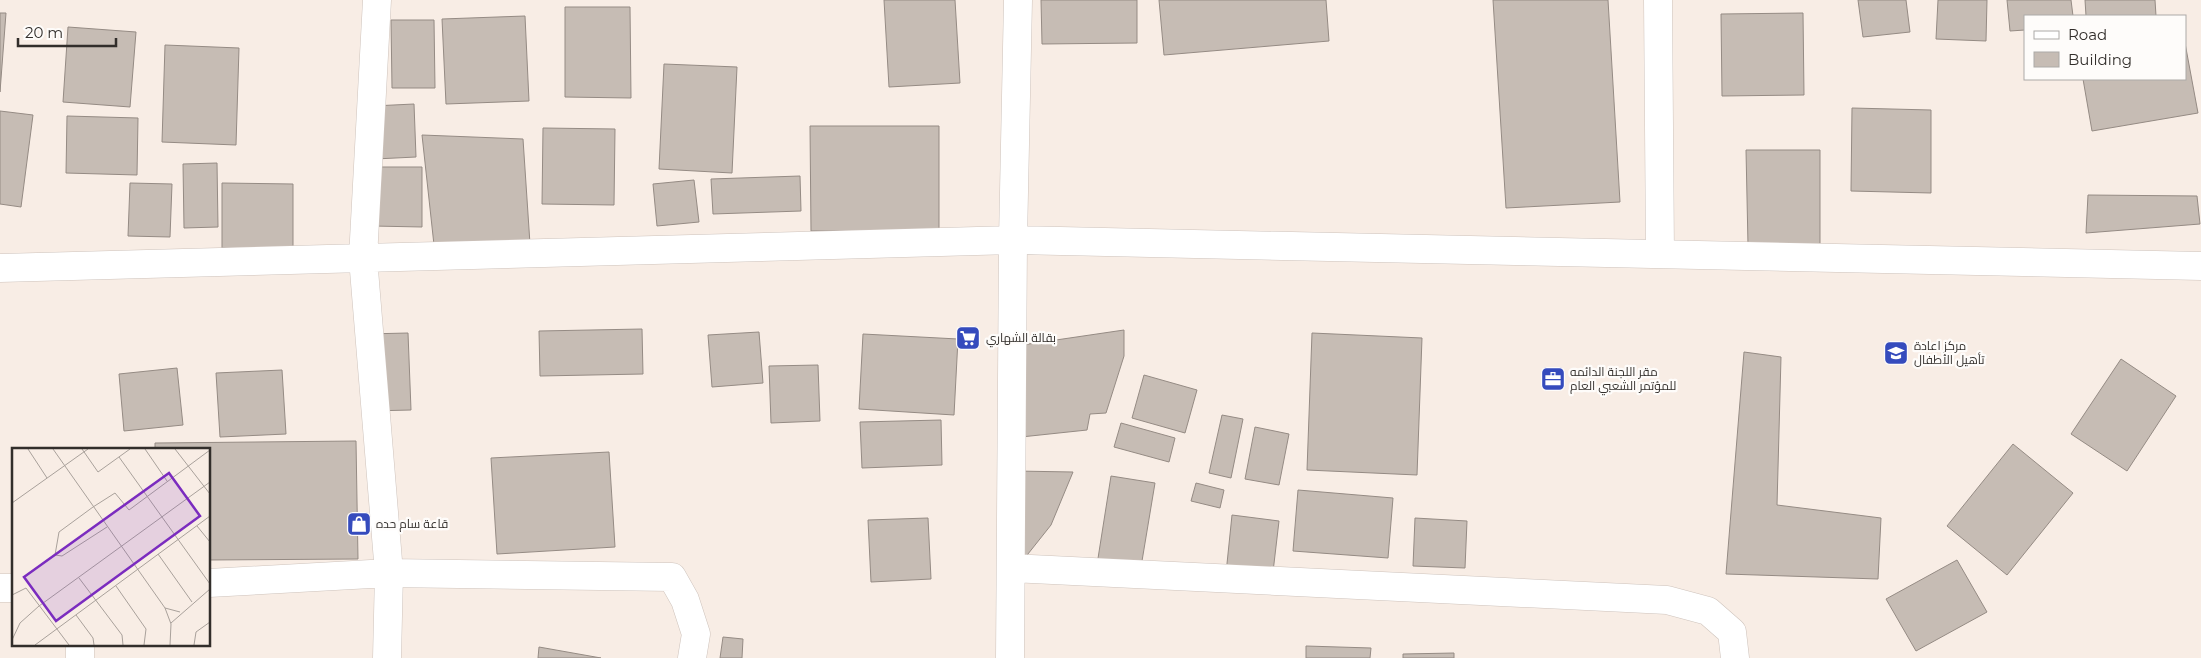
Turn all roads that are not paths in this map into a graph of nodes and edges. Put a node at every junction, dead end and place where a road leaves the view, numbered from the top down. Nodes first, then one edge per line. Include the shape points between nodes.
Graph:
1 (377, 0) edge
2 (1018, 0) edge
3 (1658, 0) edge
4 (1013, 240) junction
5 (1660, 254) junction
6 (363, 258) junction
7 (2201, 266) edge
8 (0, 268) edge
9 (1011, 568) junction
10 (388, 573) junction
11 (210, 583) edge
12 (388, 658) edge
13 (692, 658) edge
14 (1010, 658) edge
15 (1735, 658) edge

1 - 6 street
2 - 4 street
3 - 5 street
4 - 5 street
4 - 6 street
4 - 9 street
5 - 7 street
6 - 8 street
6 - 10 street
9 - 14 street
9 - 15 street via 1668,600 1708,611 1732,632
10 - 11 street
10 - 12 street
10 - 13 street via 672,577 685,600 696,634

